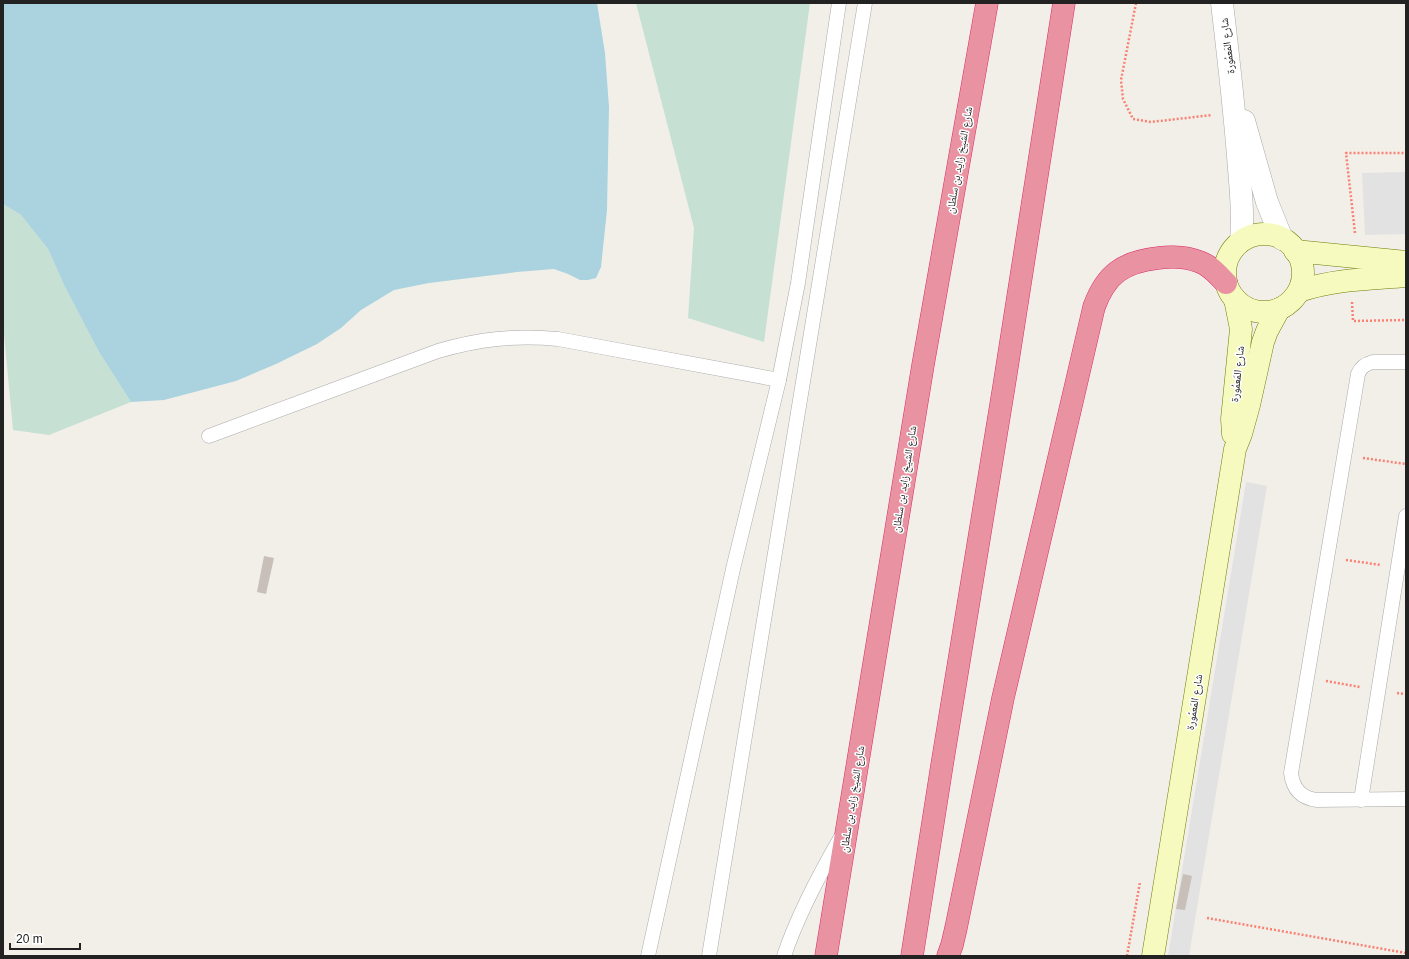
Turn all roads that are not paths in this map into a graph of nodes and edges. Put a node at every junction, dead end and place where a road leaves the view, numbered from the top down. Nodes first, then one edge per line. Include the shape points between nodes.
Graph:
1 (839, 3) edge
2 (865, 3) edge
3 (987, 3) edge
4 (1064, 3) edge
5 (1222, 3) edge
6 (1234, 112) junction
7 (1241, 241) junction
8 (1289, 245) junction
9 (1406, 262) edge
10 (1406, 276) edge
11 (1299, 290) junction
12 (1231, 291) junction
13 (1279, 309) junction
14 (1406, 362) edge
15 (779, 380) junction
16 (209, 436) dead end
17 (1235, 449) junction
18 (1406, 516) edge
19 (1406, 799) edge
20 (1361, 800) junction
21 (847, 828) junction
22 (648, 956) edge
23 (709, 956) edge
24 (784, 956) edge
25 (826, 956) edge
26 (912, 956) edge
27 (948, 956) edge
28 (1153, 956) edge

1 - 15 lane via 798,282
2 - 23 lane
3 - 21 highway, شارع الشيخ زايد بن سلطان via 924,358
4 - 26 highway
5 - 6 street, شارع المَعمُورة
6 - 7 street, شارع المَعمُورة via 1242,200
6 - 8 street via 1243,118 1247,126 1267,202
7 - 8 street via 1254,235 1269,234
7 - 12 street via 1230,252 1225,267
8 - 9 street
8 - 11 street via 1301,263 1303,277
10 - 11 street via 1336,281
11 - 13 street via 1290,302
12 - 13 street via 1248,309 1263,312
12 - 17 street, شارع المَعمُورة via 1241,329 1232,419
12 - 27 highway via 1215,271 1201,262 1186,257 1168,256 1140,260 1127,265 1106,283 1099,294 1004,691 956,928
13 - 17 street, شارع المَعمُورة via 1267,331 1249,406
14 - 20 lane via 1368,363 1358,374 1291,773 1295,788 1309,799
15 - 16 lane via 558,339 488,339 438,350
15 - 22 lane via 733,570
17 - 28 street, شارع المَعمُورة
18 - 20 lane
19 - 20 lane
21 - 24 lane via 823,868
21 - 25 highway, شارع الشيخ زايد بن سلطان

